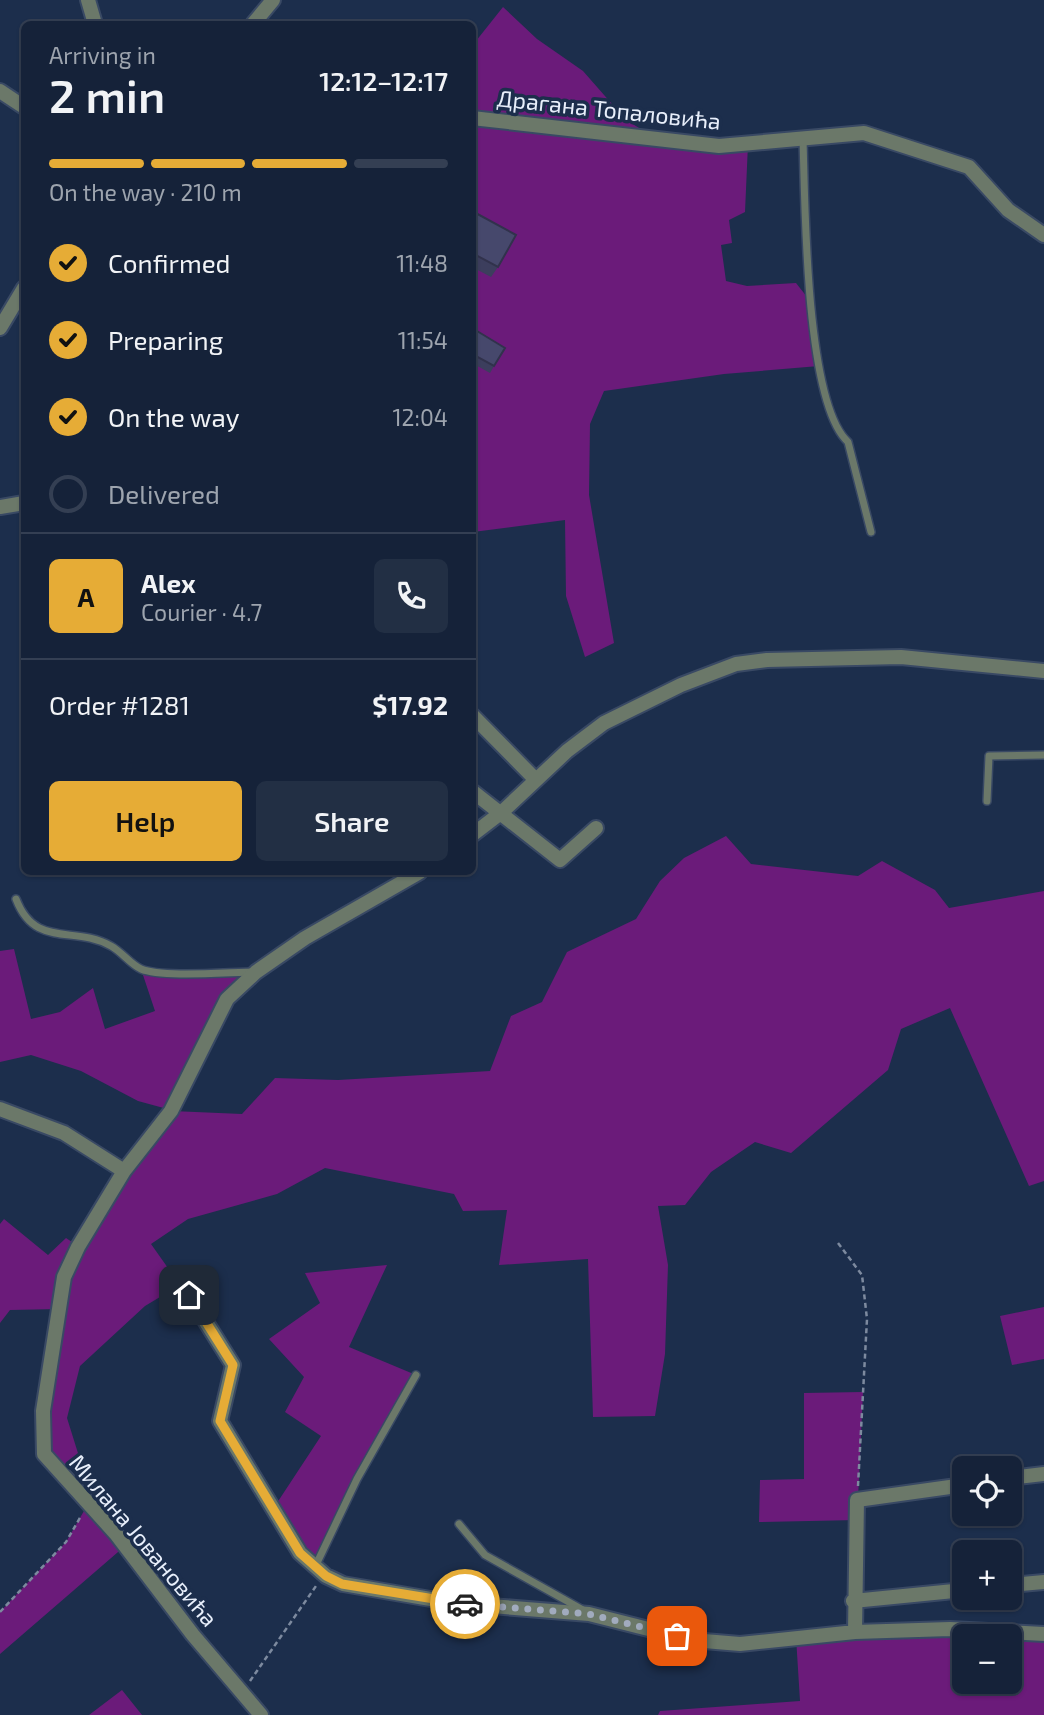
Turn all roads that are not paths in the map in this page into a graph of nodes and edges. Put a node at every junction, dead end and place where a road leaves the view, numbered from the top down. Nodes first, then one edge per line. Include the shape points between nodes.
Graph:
1 (88, 0) edge
2 (273, 0) edge
3 (256, 12) edge
4 (94, 21) edge
5 (0, 91) edge
6 (21, 105) edge
7 (476, 118) edge
8 (803, 139) junction
9 (1044, 235) edge
10 (21, 292) edge
11 (4, 313) edge
12 (0, 328) edge
13 (21, 504) edge
14 (0, 507) edge
15 (871, 532) dead end
16 (1044, 671) edge
17 (476, 720) edge
18 (1044, 754) edge
19 (535, 779) junction
20 (476, 794) edge
21 (987, 801) dead end
22 (502, 812) junction
23 (596, 828) dead end
24 (476, 832) edge
25 (415, 875) edge
26 (16, 900) dead end
27 (256, 972) junction
28 (0, 1109) edge
29 (124, 1171) junction
30 (189, 1295) dead end
31 (416, 1375) dead end
32 (1044, 1474) edge
33 (1022, 1477) edge
34 (952, 1487) edge
35 (459, 1524) dead end
36 (320, 1572) junction
37 (1044, 1582) edge
38 (1022, 1584) edge
39 (952, 1591) edge
40 (853, 1601) junction
41 (589, 1614) junction
42 (855, 1632) junction
43 (1044, 1634) edge
44 (261, 1715) edge

1 - 4 street
2 - 3 street
5 - 6 street
7 - 8 street, Драгана Топаловића via 719,146
8 - 9 street, Драгана Топаловића via 864,133 969,167 1008,210
8 - 15 lane via 806,238 819,366 837,432 848,442
10 - 11 street
11 - 12 street
13 - 14 street
16 - 19 street via 901,657 736,664 604,723
17 - 19 street
18 - 21 lane via 989,756
19 - 22 street
20 - 22 street
22 - 23 street via 560,860
22 - 24 street
25 - 27 street, Милана Јовановића
26 - 27 lane via 22,917 36,928 96,939 141,969
27 - 29 street, Милана Јовановића via 227,999 172,1111
28 - 29 street via 64,1133
29 - 44 street, Милана Јовановића via 64,1277 43,1411 44,1454 116,1534
30 - 36 street via 233,1365 220,1421 300,1553
31 - 36 lane via 357,1479
32 - 33 street
34 - 40 street via 857,1500
35 - 41 lane via 485,1555
36 - 41 street via 342,1584 454,1603
37 - 38 street
39 - 40 street
40 - 42 street
41 - 42 street via 692,1640 740,1644
42 - 43 street via 950,1629

